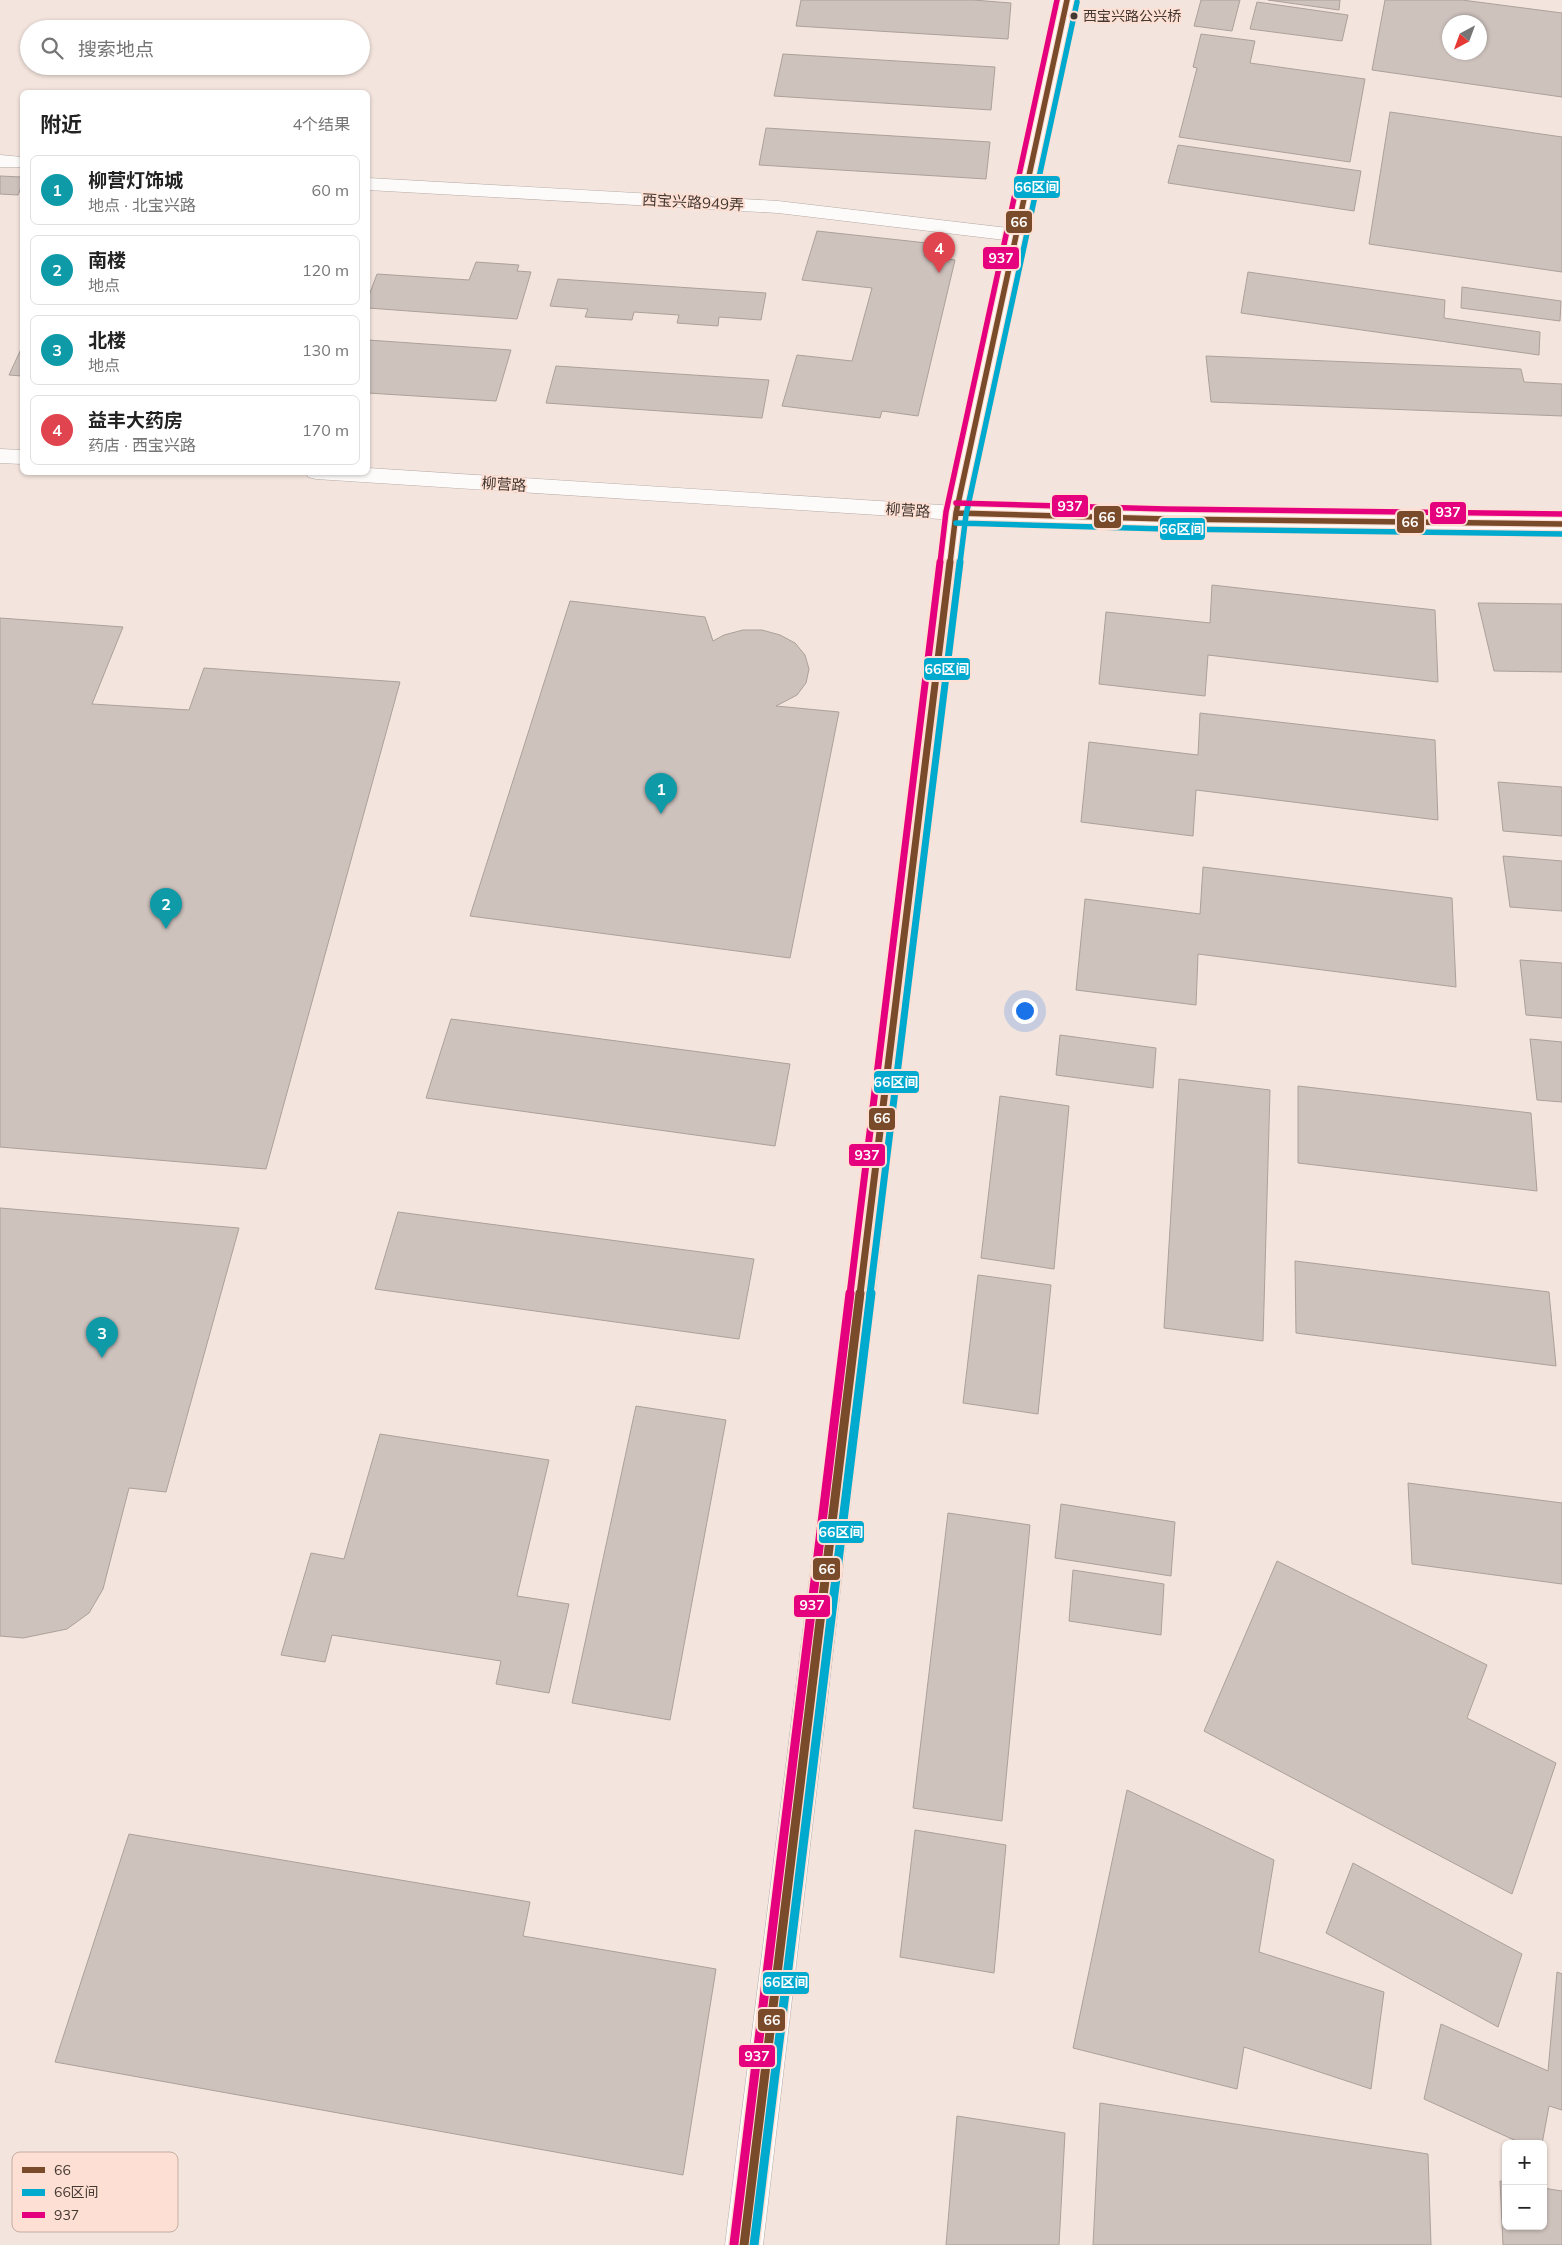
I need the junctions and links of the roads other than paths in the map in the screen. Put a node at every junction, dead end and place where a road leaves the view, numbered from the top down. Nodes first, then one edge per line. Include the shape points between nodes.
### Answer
1 (1067, 0) edge
2 (0, 161) edge
3 (20, 162) edge
4 (370, 184) edge
5 (1016, 235) junction
6 (0, 456) edge
7 (20, 457) edge
8 (363, 475) edge
9 (956, 513) junction
10 (1562, 524) edge
11 (744, 2245) edge

1 - 5 street
2 - 3 street
4 - 5 street, 西宝兴路949弄 via 778,207
5 - 9 street
6 - 7 street
8 - 9 street, 柳营路
9 - 10 street, 柳营路
9 - 11 street

